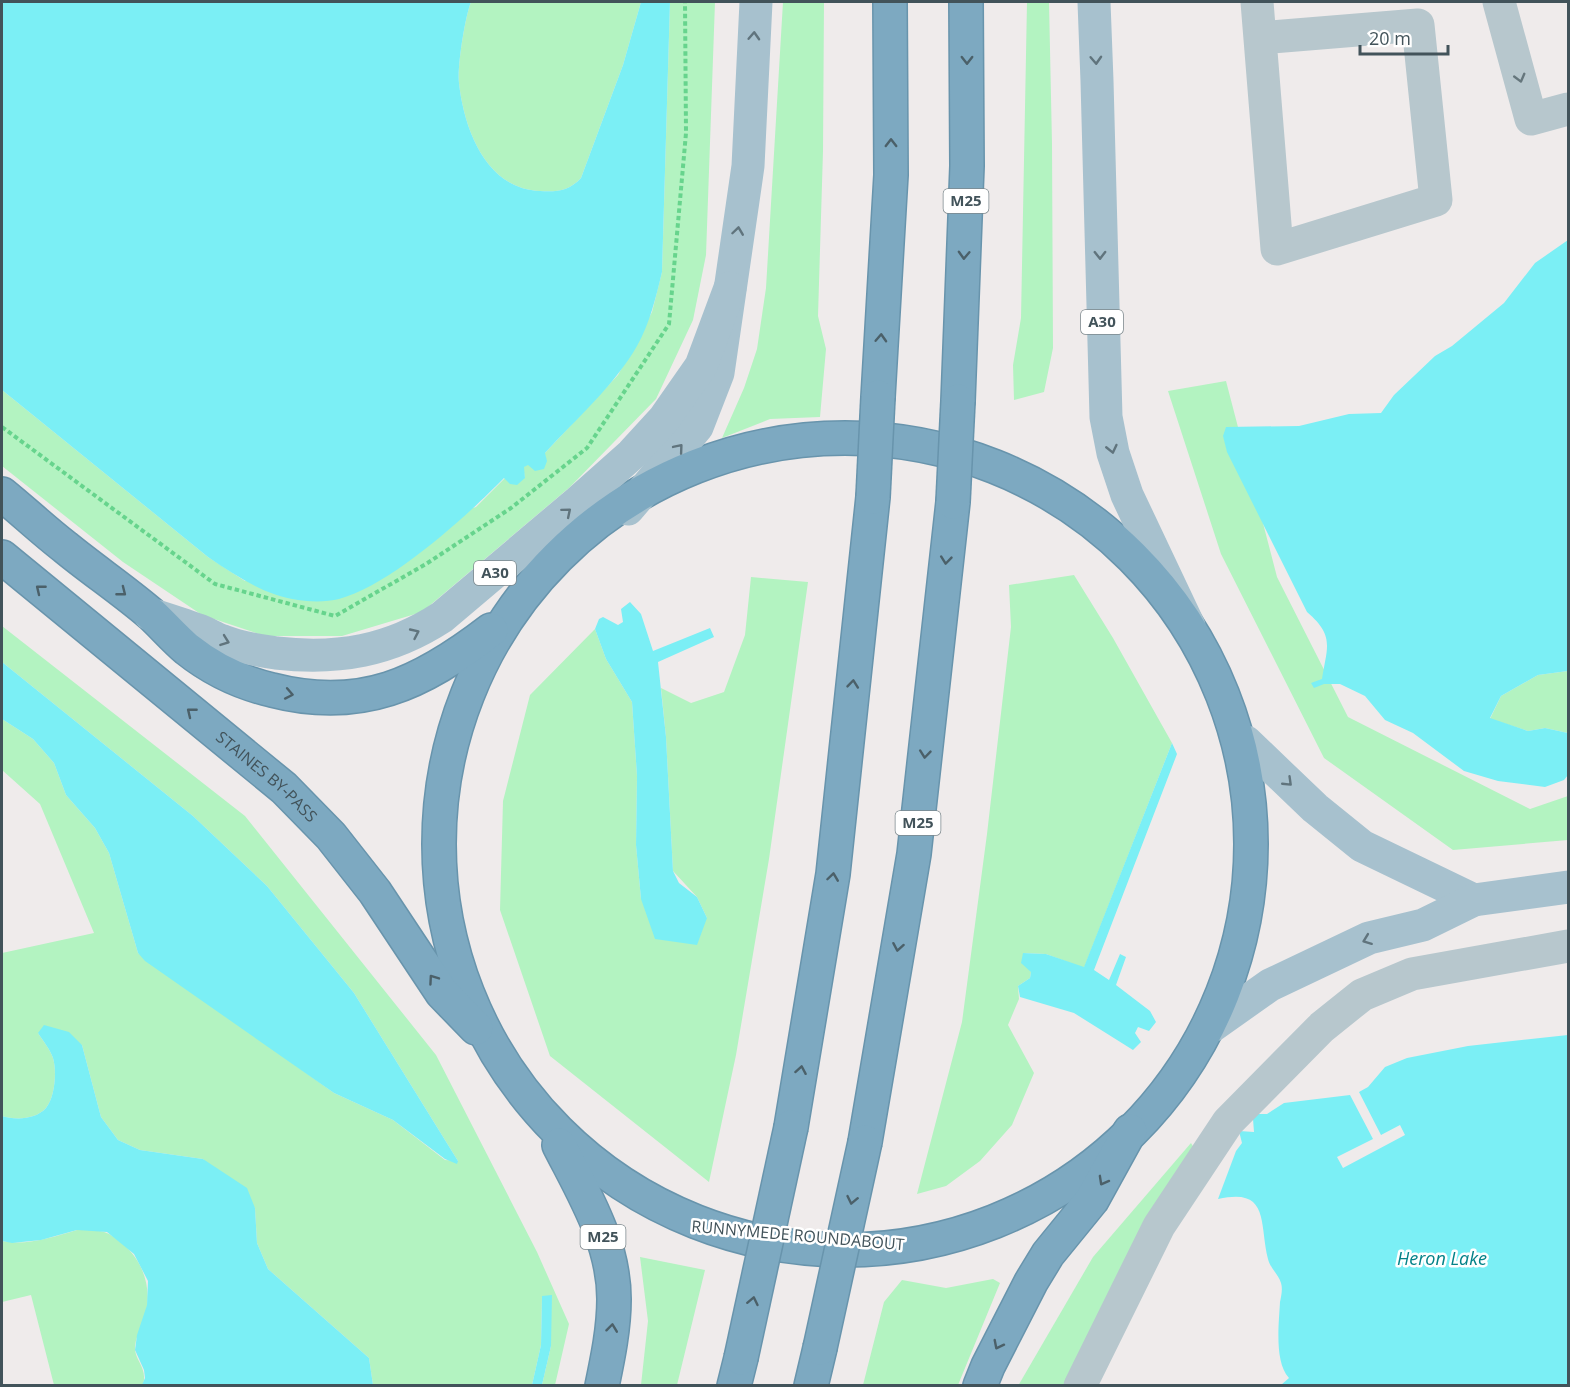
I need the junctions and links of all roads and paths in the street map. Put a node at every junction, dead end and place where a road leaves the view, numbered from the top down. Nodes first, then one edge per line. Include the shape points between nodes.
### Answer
1 (685, 2) edge
2 (756, 2) edge
3 (890, 2) edge
4 (966, 2) edge
5 (1094, 2) edge
6 (1257, 2) edge
7 (1499, 2) edge
8 (1260, 38) junction
9 (1569, 109) edge
10 (730, 288) junction
11 (2, 427) edge
12 (2, 494) edge
13 (628, 509) junction
14 (2, 557) edge
15 (514, 612) junction
16 (150, 614) junction
17 (1189, 626) junction
18 (1246, 742) junction
19 (1569, 887) edge
20 (1474, 900) junction
21 (1569, 946) edge
22 (1212, 1026) junction
23 (486, 1038) junction
24 (537, 1101) junction
25 (1141, 1111) junction
26 (737, 1372) edge
27 (602, 1386) edge
28 (811, 1386) edge
29 (980, 1386) edge
30 (1080, 1386) edge

1 - 11 path via 686,133 669,324 587,448 511,508 426,564 335,616 215,584
10 -> 2 main road, A30 via 748,166
26 -> 3 highway, bridge via 791,1127 834,874 873,497 891,175
4 -> 28 highway, M25, bridge via 967,166 953,502 914,854 865,1142
5 -> 17 main road, A30 via 1106,417 1127,495
6 - 8 lane
7 -> 9 lane via 1531,119
8 - 8 lane via 1277,249 1436,200 1418,25
13 -> 10 main road, A30 via 697,427 718,373
16 -> 10 main road, A30 via 254,650 294,655 370,650 418,633 451,610 578,502 664,419 700,366
12 -> 16 highway, A30
13 - 15 highway, RUNNYMEDE ROUNDABOUT
13 - 17 highway, RUNNYMEDE ROUNDABOUT via 692,474 757,448 822,436 917,444 956,453 1004,473 1066,507 1123,556
23 -> 14 highway, STAINES BY-PASS via 442,993 375,892 331,836 284,788
16 -> 15 highway, A30 via 188,650 231,677 290,695 325,699 351,698 407,682 468,648
15 - 23 highway, RUNNYMEDE ROUNDABOUT via 477,665 458,703 439,752 429,800 430,866 436,899
17 - 18 highway, RUNNYMEDE ROUNDABOUT
18 -> 20 main road via 1315,808 1362,846
18 - 22 highway, RUNNYMEDE ROUNDABOUT via 1266,825 1263,895 1240,974
19 - 20 main road
20 -> 22 main road via 1423,925 1369,938 1270,985
21 - 30 lane via 1412,974 1362,995 1322,1027 1228,1122 1159,1226
22 - 25 highway, RUNNYMEDE ROUNDABOUT
23 - 24 highway, RUNNYMEDE ROUNDABOUT
24 - 25 highway, RUNNYMEDE ROUNDABOUT via 585,1159 624,1194 656,1215 689,1226 901,1247 970,1230 1043,1193
27 -> 24 highway, M25 via 613,1324 612,1269 593,1212
25 -> 29 highway via 1092,1200 1048,1254 1031,1282

